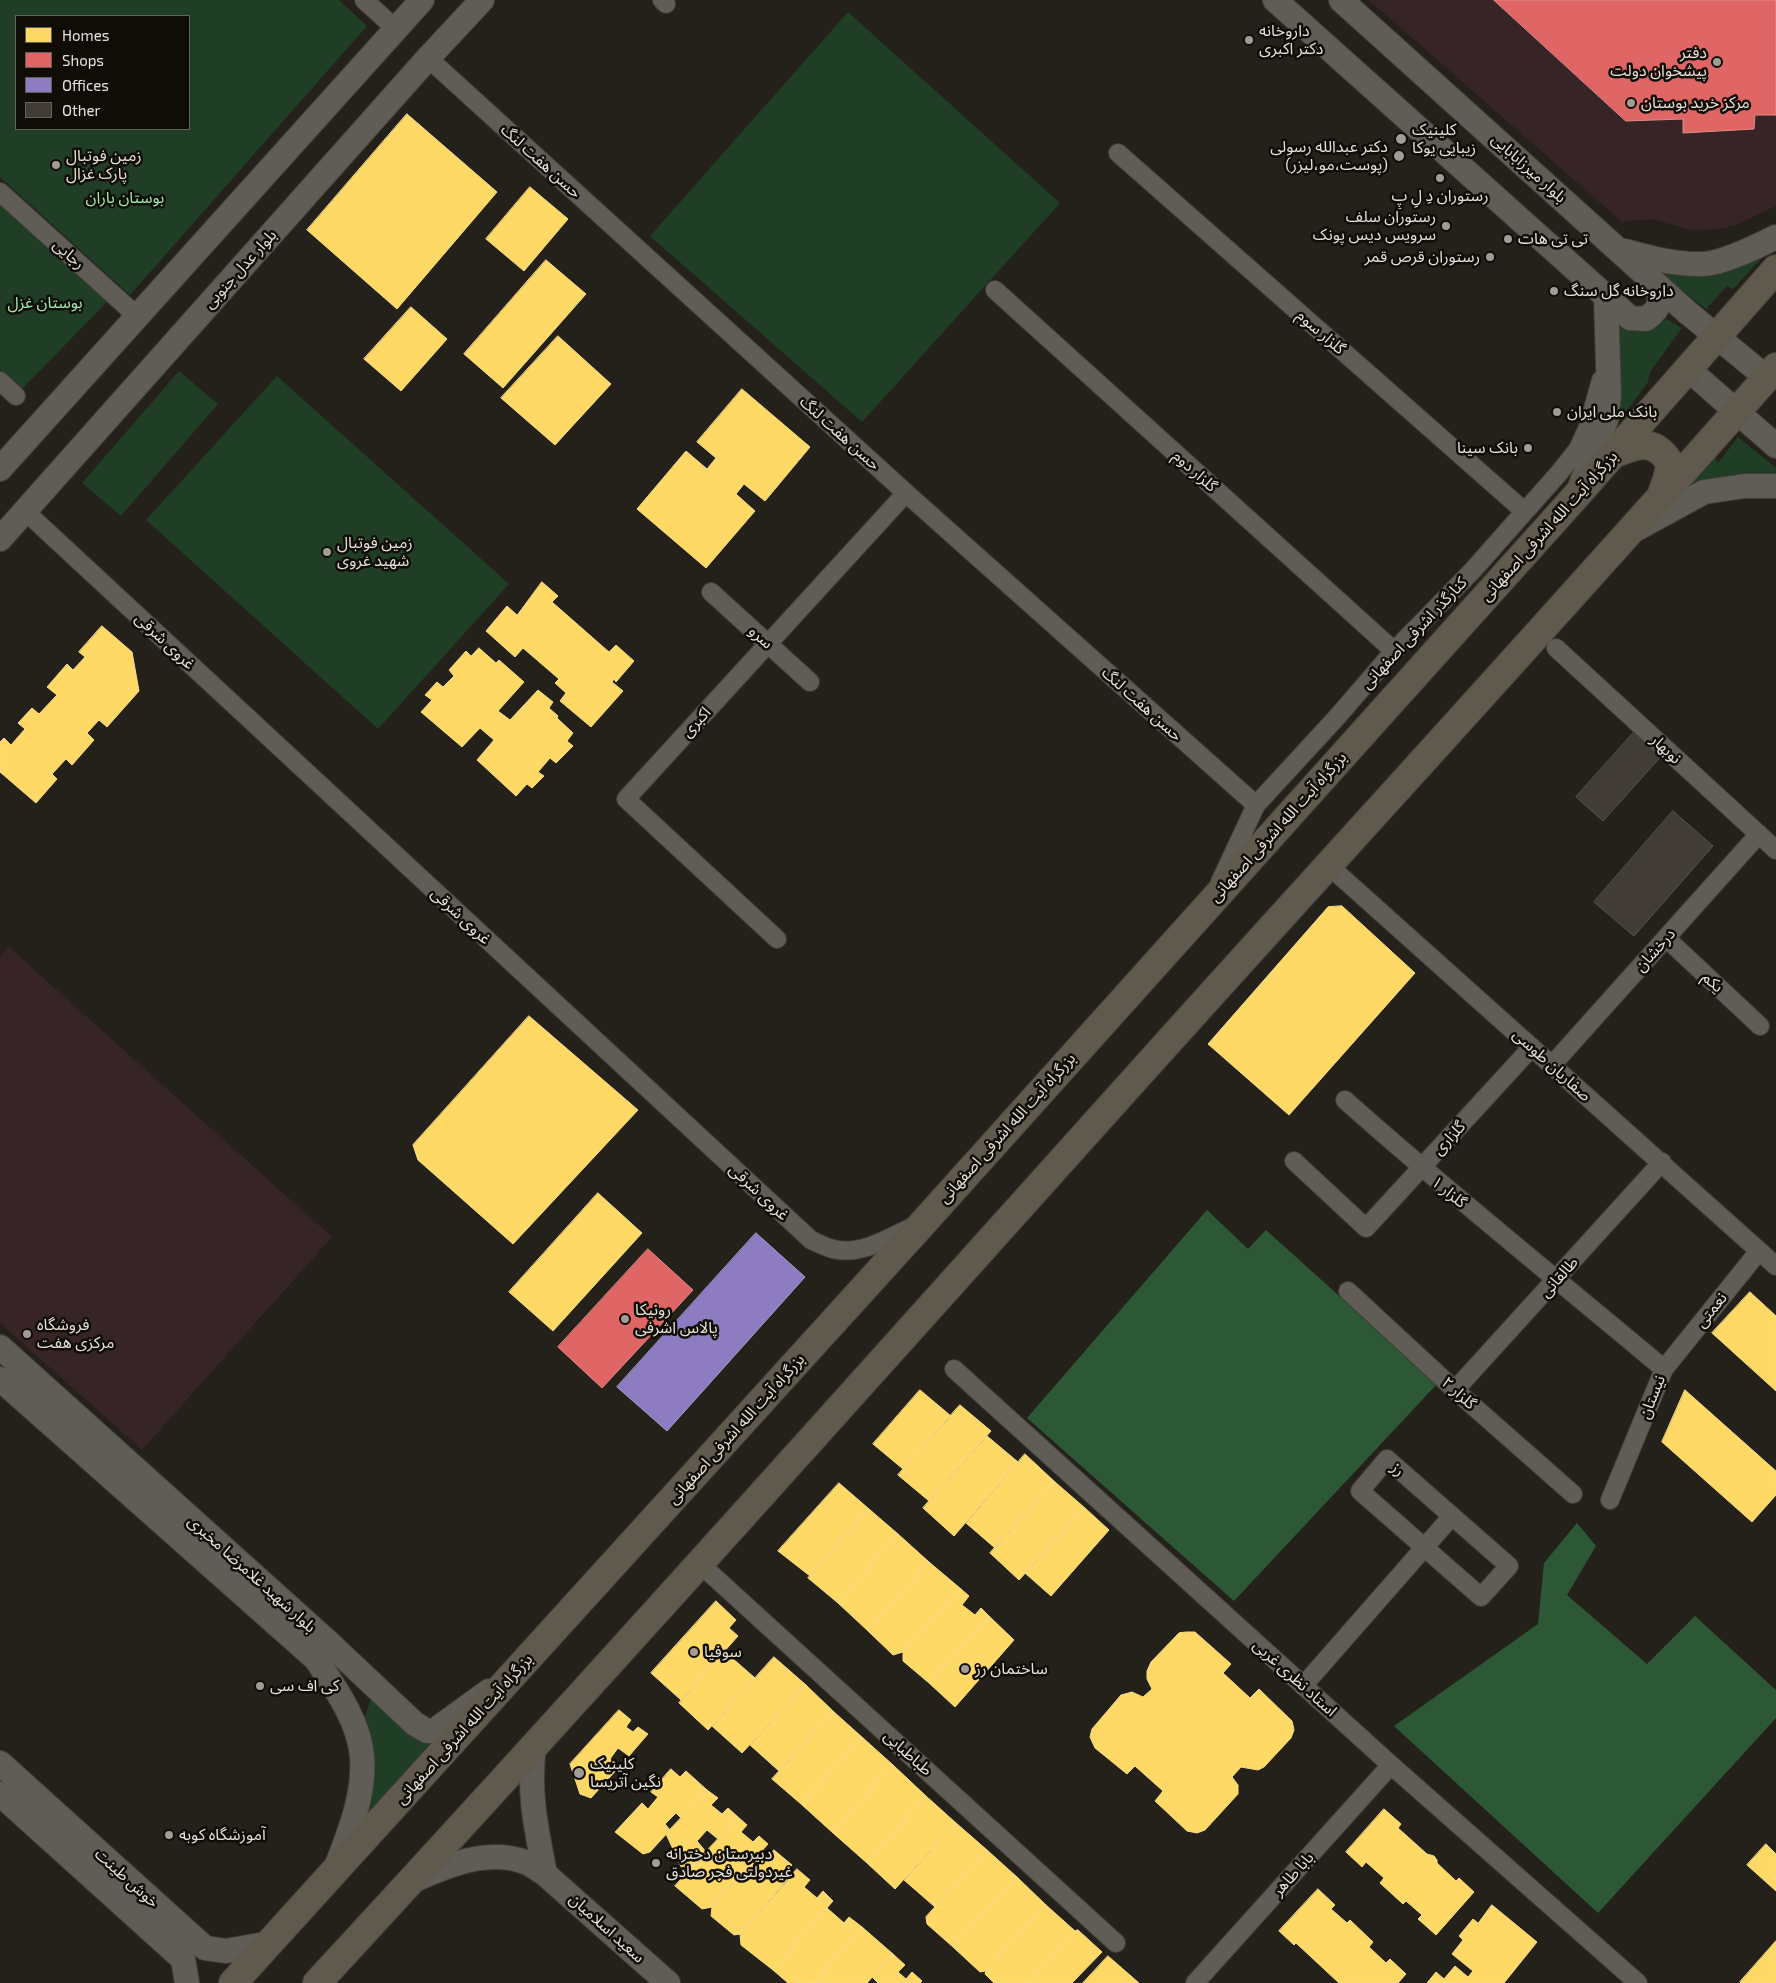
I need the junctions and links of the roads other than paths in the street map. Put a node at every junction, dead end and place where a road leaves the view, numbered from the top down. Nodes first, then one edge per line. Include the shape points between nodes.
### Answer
1 (364, 0) edge
2 (422, 0) edge
3 (482, 0) edge
4 (1275, 0) edge
5 (1342, 0) edge
6 (396, 29) junction
7 (428, 58) junction
8 (1118, 153) dead end
9 (0, 192) edge
10 (1776, 237) edge
11 (1622, 250) junction
12 (1776, 269) edge
13 (1654, 282) junction
14 (995, 290) dead end
15 (1606, 297) junction
16 (137, 316) junction
17 (1716, 336) junction
18 (1609, 364) junction
19 (1688, 369) junction
20 (1771, 373) edge
21 (0, 381) edge
22 (16, 396) dead end
23 (1737, 411) junction
24 (1776, 446) edge
25 (1613, 454) junction
26 (0, 469) edge
27 (1776, 486) edge
28 (906, 493) junction
29 (1577, 494) junction
30 (1660, 497) junction
31 (25, 511) junction
32 (1524, 511) junction
33 (1628, 534) junction
34 (0, 539) edge
35 (712, 592) dead end
36 (768, 644) junction
37 (1556, 648) dead end
38 (1394, 651) junction
39 (810, 682) dead end
40 (1256, 805) junction
41 (1759, 834) junction
42 (1776, 850) edge
43 (1328, 865) junction
44 (1212, 900) junction
45 (1666, 938) junction
46 (777, 939) dead end
47 (1760, 1026) dead end
48 (1532, 1047) junction
49 (1552, 1065) junction
50 (1345, 1100) dead end
51 (1294, 1161) dead end
52 (1662, 1162) junction
53 (1421, 1168) junction
54 (923, 1222) junction
55 (1759, 1251) junction
56 (1776, 1266) edge
57 (1557, 1279) junction
58 (1348, 1291) dead end
59 (0, 1347) edge
60 (954, 1369) dead end
61 (1664, 1369) junction
62 (32, 1376) junction
63 (8, 1387) edge
64 (1455, 1390) junction
65 (1573, 1494) dead end
66 (1610, 1500) dead end
67 (1452, 1516) junction
68 (1425, 1548) junction
69 (699, 1563) junction
70 (286, 1619) junction
71 (513, 1675) junction
72 (1304, 1686) junction
73 (534, 1745) junction
74 (0, 1763) edge
75 (1391, 1765) junction
76 (0, 1794) edge
77 (335, 1872) junction
78 (546, 1874) junction
79 (410, 1882) junction
80 (1116, 1943) dead end
81 (271, 1944) junction
82 (192, 1951) junction
83 (187, 1983) edge
84 (233, 1983) edge
85 (317, 1983) edge
86 (668, 1983) edge
87 (1195, 1983) edge
88 (1638, 1983) edge

1 - 6 street
2 - 6 main road
3 - 7 main road, بلوار عدل جنوبی
4 - 15 main road
5 - 11 main road, بلوار میرزابابایی
6 - 16 main road
7 - 28 street, حسن هفت لنگ
7 - 31 main road, بلوار عدل جنوبی
8 - 32 street, گلزار سوم
9 - 16 street, رجایی
10 - 11 main road via 1706,264 1660,261
11 - 13 main road, بلوار میرزابابایی
12 - 17 highway, بزرگراه آیت الله اشرفی اصفهانی
13 - 15 main road via 1660,298 1657,310 1646,319 1630,318
13 - 17 main road, بلوار میرزابابایی
14 - 38 street, گلزار دوم
15 - 18 main road
16 - 26 main road
17 - 19 highway, بزرگراه آیت الله اشرفی اصفهانی
17 - 20 main road, بلوار میرزابابایی
18 - 29 main road via 1606,420
18 - 32 street, کنارگذر اشرفی اصفهانی via 1578,449
19 - 23 main road
19 - 25 highway, بزرگراه آیت الله اشرفی اصفهانی
20 - 23 highway
21 - 22 street
23 - 24 main road
23 - 30 highway
25 - 29 highway, بزرگراه آیت الله اشرفی اصفهانی
25 - 30 highway via 1647,445 1666,456 1668,476
27 - 33 main road via 1745,486 1704,492
28 - 36 street, اکبری
28 - 40 street, حسن هفت لنگ
29 - 44 highway, بزرگراه آیت الله اشرفی اصفهانی
30 - 33 highway
31 - 34 main road, بلوار عدل جنوبی
31 - 54 street, غروی شرقی via 811,1240 835,1250 854,1250
32 - 38 street, کنارگذر اشرفی اصفهانی via 1473,570
33 - 43 highway
35 - 36 street, سرو
36 - 39 street, سرو
36 - 46 street, اکبری via 626,799
37 - 41 street, نوبهار
38 - 40 street, کنارگذر اشرفی اصفهانی
40 - 44 street, کنارگذر اشرفی اصفهانی
41 - 42 street, نوبهار
41 - 45 street, درخشان
43 - 48 street, صفاریان طوسی
43 - 69 highway
44 - 54 highway, بزرگراه آیت الله اشرفی اصفهانی
45 - 47 street, یکم
45 - 49 street, درخشان
48 - 49 street, صفاریان طوسی
48 - 53 street, گلزاری
49 - 52 street, صفاریان طوسی
50 - 53 street, گلزار ۱
51 - 53 street, گلزاری via 1366,1228
52 - 55 street, صفاریان طوسی
52 - 57 street, طالقانی
53 - 57 street, گلزار ۱
54 - 71 highway, بزرگراه آیت الله اشرفی اصفهانی
55 - 56 street, صفاریان طوسی
55 - 61 street, نعمتی
57 - 61 street, نیستان
57 - 64 street, طالقانی
58 - 64 street, گلزار ۲
59 - 62 main road, بلوار شهید غلامرضا مخبری
60 - 72 street, استاد نظری غربی
61 - 66 street, نیستان
62 - 63 main road
62 - 70 main road, بلوار شهید غلامرضا مخبری
63 - 70 main road, بلوار شهید غلامرضا مخبری
64 - 65 street, گلزار ۲
67 - 68 street
67 - 68 street, رز via 1508,1566 1503,1572 1481,1597
67 - 68 street, رز via 1387,1459 1360,1491
68 - 72 street
69 - 73 highway
69 - 80 street, طباطبایی
70 - 71 main road, بلوار شهید غلامرضا مخبری via 427,1731 439,1728
70 - 77 main road, بلوار شهید غلامرضا مخبری via 336,1689 356,1728 362,1755 356,1811
71 - 77 highway, بزرگراه آیت الله اشرفی اصفهانی
72 - 75 street, استاد نظری غربی
73 - 78 main road via 532,1810
73 - 79 highway
74 - 82 main road, خوش طینت
75 - 87 street, بابا طاهر
75 - 88 street, استاد نظری غربی
76 - 82 main road, خوش طینت
77 - 81 highway, بزرگراه آیت الله اشرفی اصفهانی
78 - 79 main road, سعید اسلامیان via 525,1862 480,1858 451,1865
78 - 86 main road, سعید اسلامیان
79 - 85 highway
81 - 82 main road, خوش طینت via 226,1951
81 - 84 highway, بزرگراه آیت الله اشرفی اصفهانی
82 - 83 main road

